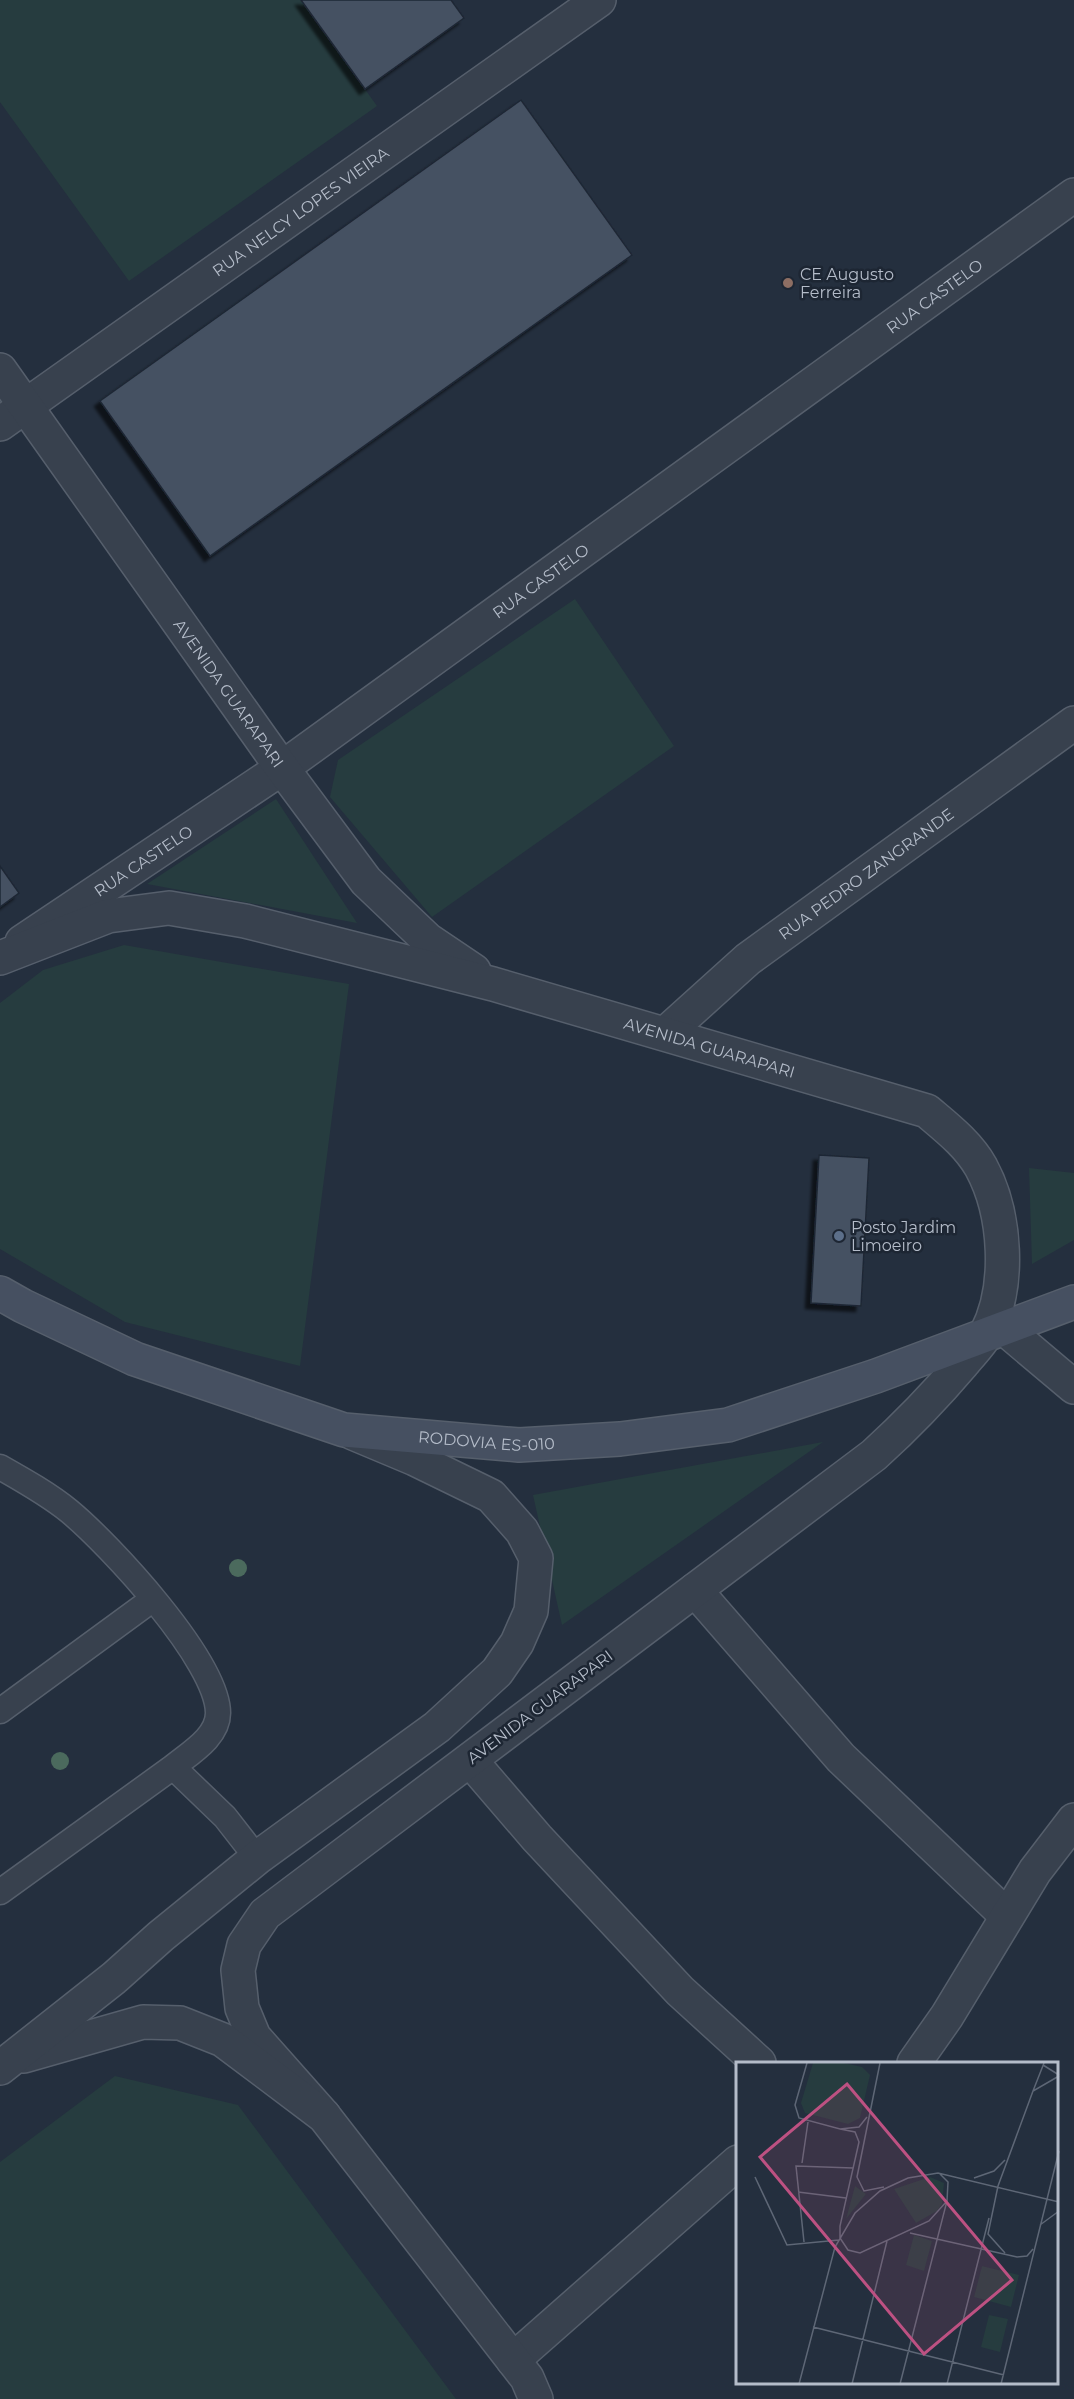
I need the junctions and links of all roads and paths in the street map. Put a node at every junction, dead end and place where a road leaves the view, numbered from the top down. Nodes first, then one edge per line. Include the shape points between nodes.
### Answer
1 (599, 0) edge
2 (1074, 195) edge
3 (0, 370) edge
4 (13, 414) edge
5 (1074, 723) edge
6 (282, 768) junction
7 (0, 958) edge
8 (493, 984) junction
9 (666, 1033) junction
10 (0, 1293) edge
11 (1074, 1302) edge
12 (995, 1331) junction
13 (1074, 1387) edge
14 (344, 1430) junction
15 (0, 1467) edge
16 (695, 1590) junction
17 (153, 1599) junction
18 (0, 1711) edge
19 (470, 1760) junction
20 (173, 1767) junction
21 (1074, 1820) edge
22 (257, 1858) junction
23 (0, 1892) edge
24 (1008, 1916) junction
25 (758, 2062) edge
26 (915, 2062) edge
27 (5, 2064) edge
28 (324, 2116) junction
29 (736, 2164) edge
30 (513, 2360) junction
31 (536, 2399) edge

1 - 4 street, RUA NELCY LOPES VIEIRA
2 - 6 street, RUA CASTELO
3 - 4 street, AVENIDA GUARAPARI
4 - 6 street, AVENIDA GUARAPARI
5 - 9 street, RUA PEDRO ZANGRANDE via 748,959
6 - 7 street, RUA CASTELO
6 - 8 street, AVENIDA GUARAPARI via 366,881 428,940
7 - 8 street, AVENIDA GUARAPARI via 108,916 169,908 245,921
8 - 9 street, AVENIDA GUARAPARI
9 - 12 street, AVENIDA GUARAPARI via 927,1111 963,1141 996,1201 1002,1235
10 - 14 main road, RODOVIA ES-010 via 135,1359
11 - 12 main road, RODOVIA ES-010
12 - 13 street
12 - 14 main road, RODOVIA ES-010 via 728,1425 620,1439 519,1445
12 - 16 street, AVENIDA GUARAPARI via 910,1423 874,1455
14 - 22 street via 491,1496 522,1531 536,1558 531,1611 517,1643 478,1691 386,1766
15 - 17 lane via 82,1522
16 - 19 street, AVENIDA GUARAPARI
16 - 24 street via 841,1758
17 - 18 lane
17 - 20 lane via 200,1663 214,1692 218,1713 215,1728 203,1743
19 - 25 street via 680,1991
19 - 28 street, AVENIDA GUARAPARI via 265,1914 244,1945 238,1970 242,2008 254,2037
20 - 22 lane via 225,1817
20 - 23 lane
21 - 24 street via 1035,1871
22 - 27 street
24 - 26 street
27 - 28 street via 143,2022 180,2023 223,2040
28 - 30 street
29 - 30 street
30 - 31 street via 528,2378

